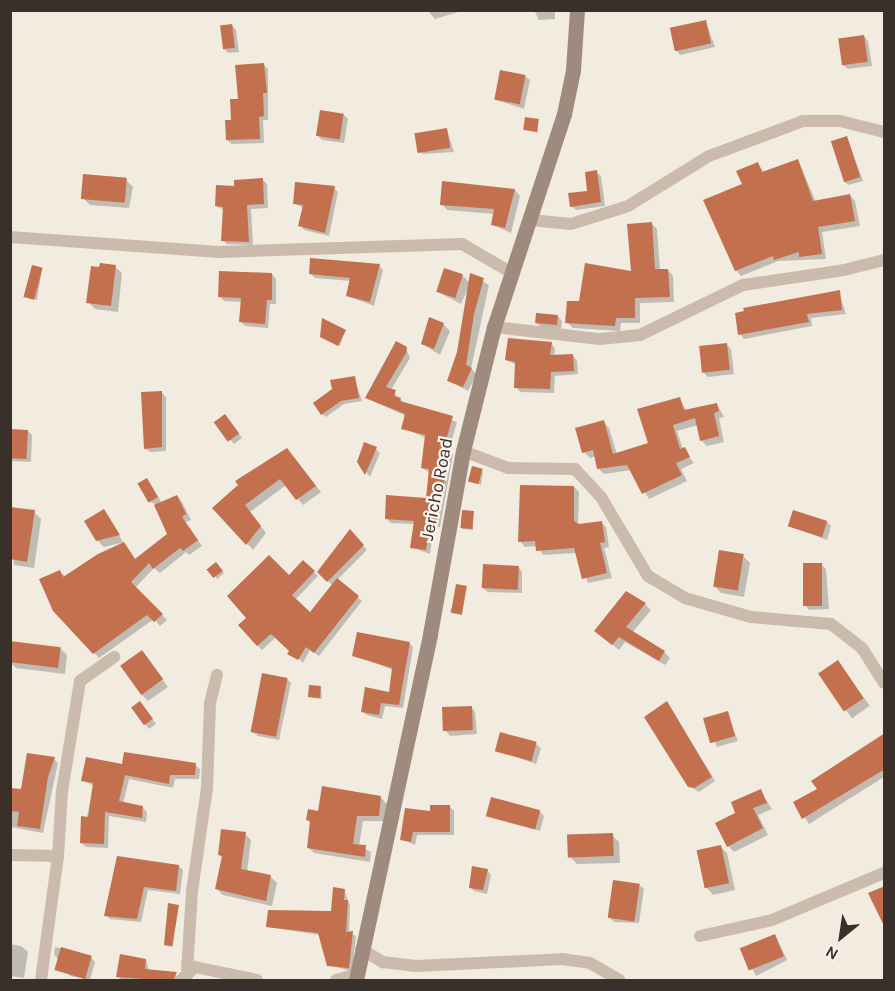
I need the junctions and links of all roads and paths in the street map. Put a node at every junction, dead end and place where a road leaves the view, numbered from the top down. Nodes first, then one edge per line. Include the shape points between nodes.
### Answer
1 (577, 10) edge
2 (885, 132) edge
3 (531, 220) junction
4 (10, 237) edge
5 (885, 260) edge
6 (512, 273) junction
7 (494, 327) junction
8 (463, 451) junction
9 (114, 657) dead end
10 (217, 675) dead end
11 (885, 683) edge
12 (10, 855) edge
13 (58, 856) junction
14 (885, 873) edge
15 (700, 936) dead end
16 (361, 949) junction
17 (184, 976) edge
18 (357, 977) edge
19 (41, 981) edge
20 (257, 981) edge
21 (336, 981) edge
22 (620, 981) edge

1 - 3 street, Jericho Road via 573,70 564,114
2 - 3 street via 840,121 803,121 709,156 628,206 571,224
3 - 6 street, Jericho Road
4 - 6 street via 218,252 462,244
5 - 7 street via 743,285 640,334 600,339
6 - 7 street, Jericho Road
7 - 8 street, Jericho Road
8 - 11 street via 508,468 575,469 601,497 629,550 648,576 685,598 752,617 831,624 862,648
8 - 16 street, Jericho Road via 430,634
9 - 13 street via 80,681 62,791
10 - 17 street via 210,703 207,788
12 - 13 street
13 - 19 street
14 - 15 street via 772,920
16 - 18 street, Jericho Road
16 - 22 street via 382,962 416,966 562,959 590,963
17 - 20 street via 195,967
18 - 21 street

